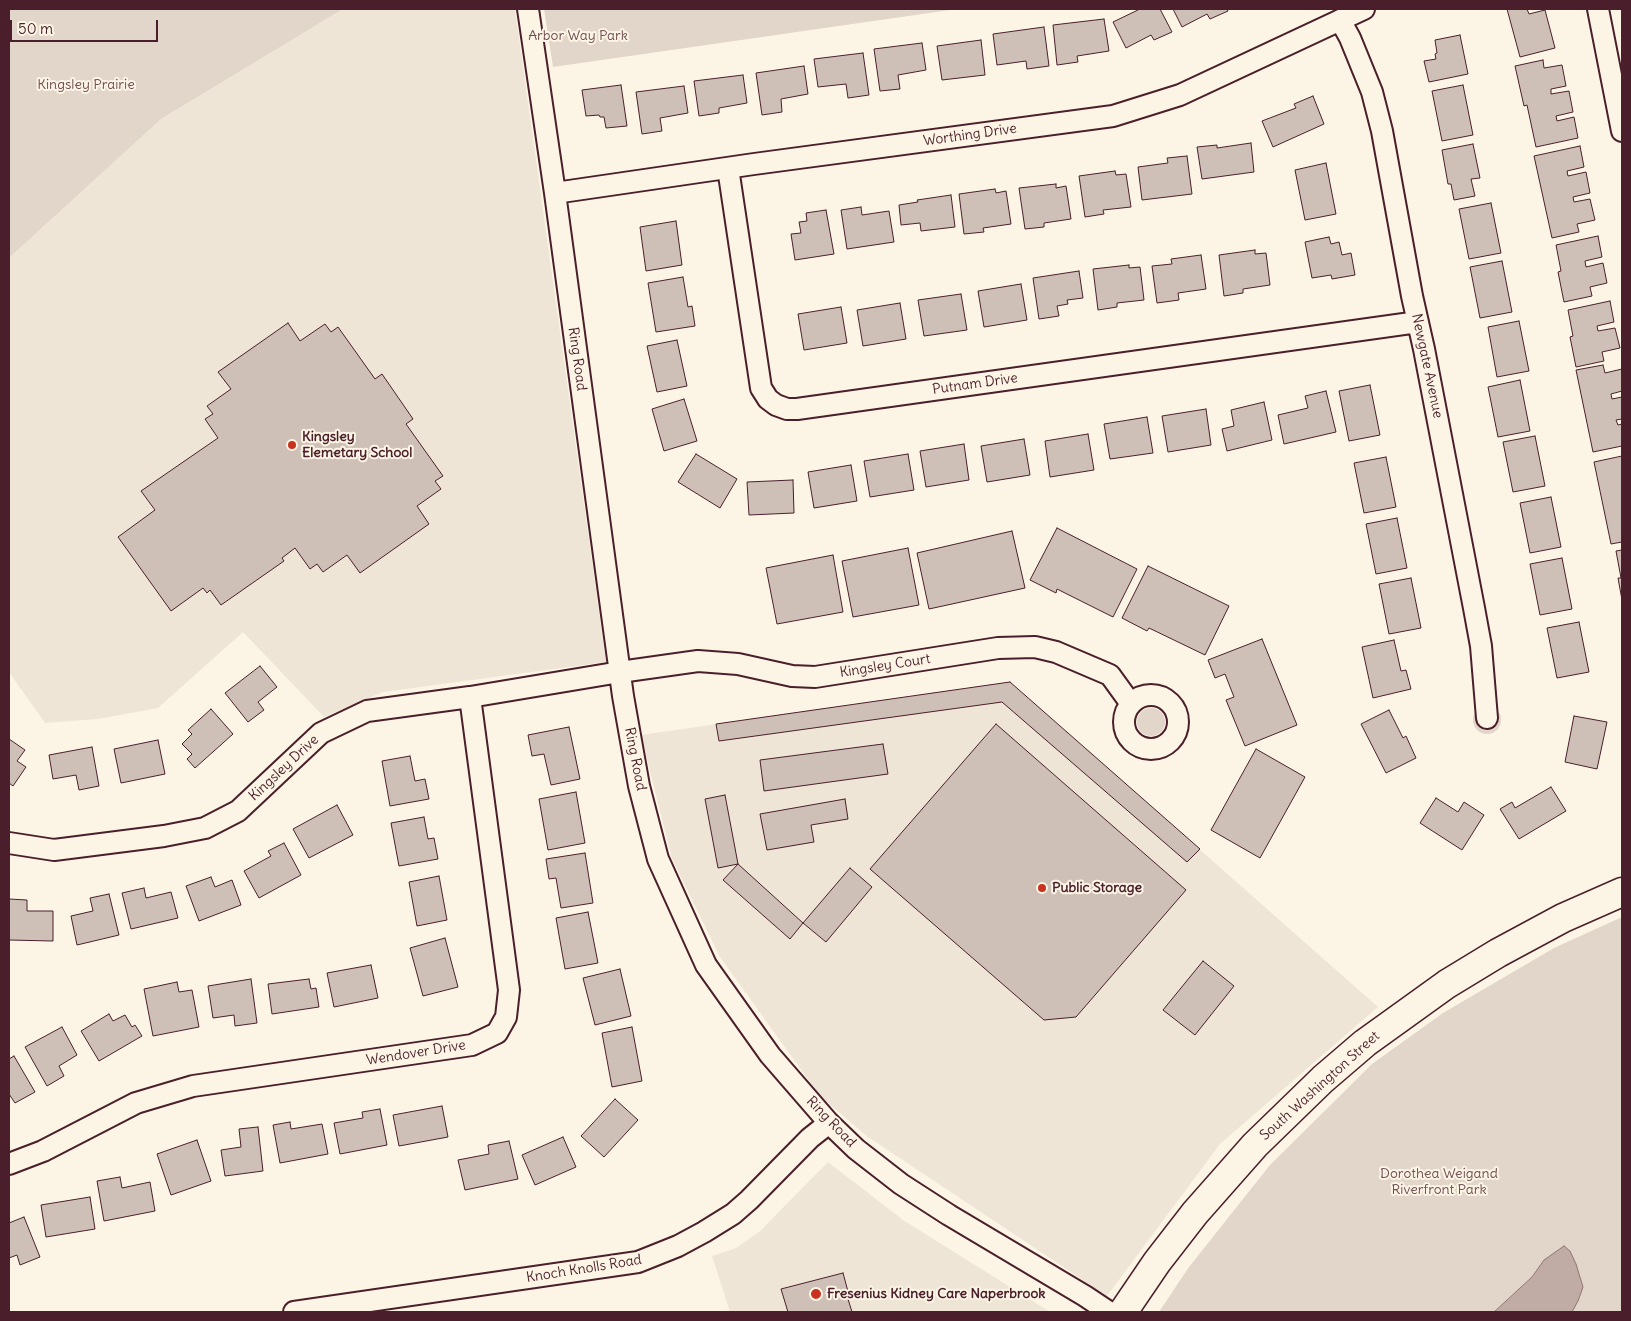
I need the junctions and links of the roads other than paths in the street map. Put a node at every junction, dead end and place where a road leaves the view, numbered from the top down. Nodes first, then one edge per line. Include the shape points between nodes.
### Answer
1 (528, 9) edge
2 (1364, 9) edge
3 (1598, 9) edge
4 (1340, 20) junction
5 (1622, 131) edge
6 (728, 168) junction
7 (556, 193) junction
8 (1418, 322) junction
9 (620, 672) junction
10 (470, 697) junction
11 (1131, 704) dead end
12 (1488, 718) dead end
13 (9, 843) edge
14 (1622, 892) edge
15 (829, 1123) junction
16 (9, 1164) edge
17 (294, 1312) edge
18 (1109, 1312) edge
19 (1123, 1312) edge

1 - 7 street, Ring Road
2 - 4 street, Worthing Drive
3 - 5 street
4 - 6 street, Worthing Drive via 1180,95 1113,116
4 - 8 street, Newgate Avenue via 1372,92
6 - 7 street, Worthing Drive
6 - 8 street, Putnam Drive via 761,388 768,399 787,409
7 - 9 street, Ring Road
8 - 12 street, Newgate Avenue via 1478,627
9 - 10 street, Kingsley Drive
9 - 11 street, Kingsley Court via 713,661 792,676 815,677 998,648 1035,647 1056,652 1110,675
9 - 15 street, Ring Road via 639,786 658,859 706,965 770,1055
10 - 13 street, Kingsley Drive via 367,711 321,733 238,811 205,828 54,850
10 - 16 street, Wendover Drive via 509,990 506,1017 497,1033 472,1045 193,1086 136,1103 43,1152
14 - 19 main road, South Washington Street via 1498,952 1365,1043 1255,1145 1195,1213
15 - 17 street, Knoch Knolls Road via 733,1214 678,1246 638,1262
15 - 18 street, Ring Road via 901,1184

